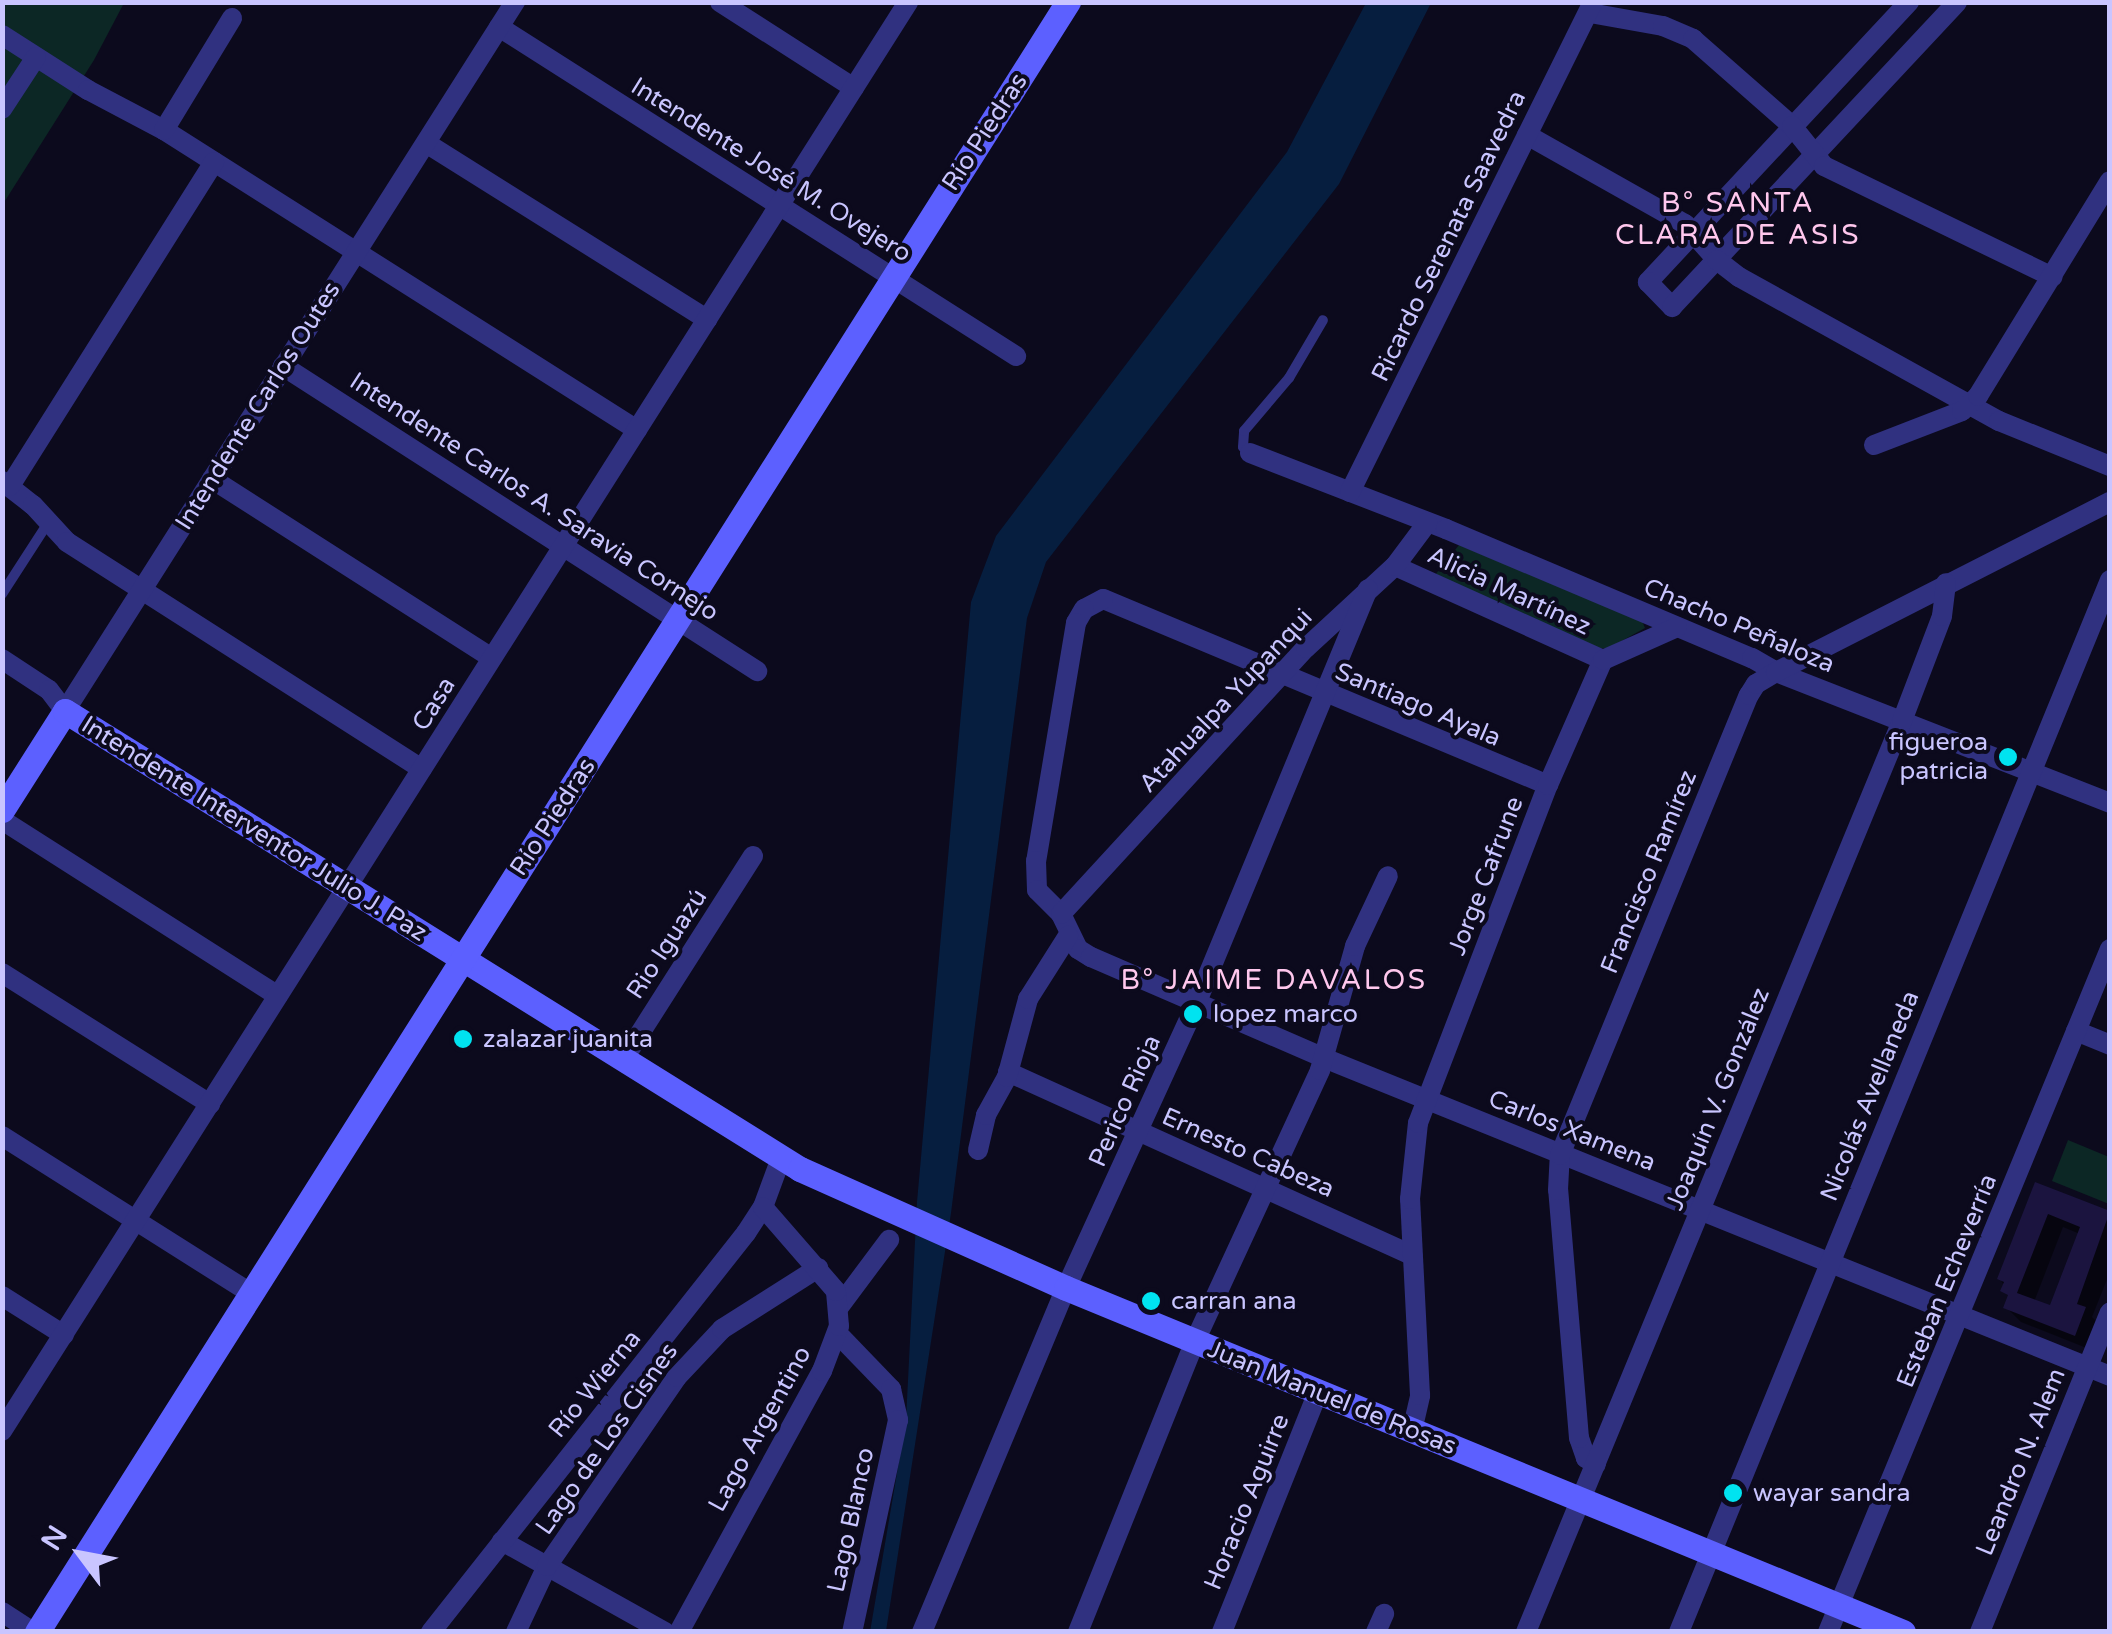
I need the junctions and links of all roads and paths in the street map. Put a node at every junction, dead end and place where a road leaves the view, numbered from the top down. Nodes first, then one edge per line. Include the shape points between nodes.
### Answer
1 (515, 2) edge
2 (720, 2) edge
3 (908, 2) edge
4 (1068, 2) edge
5 (1908, 2) edge
6 (1957, 2) edge
7 (1591, 8) edge
8 (232, 18) dead end
9 (499, 27) junction
10 (2, 36) edge
11 (36, 57) junction
12 (854, 88) junction
13 (2, 109) edge
14 (1792, 126) junction
15 (164, 130) junction
16 (1527, 135) junction
17 (426, 143) junction
18 (1815, 156) junction
19 (214, 162) junction
20 (2110, 182) edge
21 (781, 205) junction
22 (1694, 233) junction
23 (355, 252) junction
24 (1717, 260) junction
25 (893, 277) junction
26 (2052, 277) junction
27 (708, 319) junction
28 (1322, 320) dead end
29 (1016, 356) dead end
30 (284, 366) junction
31 (1968, 405) junction
32 (637, 430) junction
33 (1874, 445) dead end
34 (1250, 453) joint
35 (2110, 466) edge
36 (212, 479) junction
37 (6, 484) edge
38 (1350, 492) junction
39 (2110, 502) edge
40 (48, 523) junction
41 (1427, 523) junction
42 (564, 546) junction
43 (1394, 566) junction
44 (2110, 580) edge
45 (1946, 583) junction
46 (1368, 589) junction
47 (142, 590) junction
48 (2, 594) edge
49 (679, 619) junction
50 (1677, 627) junction
51 (492, 658) junction
52 (2, 659) edge
53 (1603, 660) junction
54 (757, 671) dead end
55 (1776, 672) junction
56 (1284, 676) junction
57 (1324, 694) junction
58 (64, 711) junction
59 (1902, 721) junction
60 (422, 769) junction
61 (2031, 771) junction
62 (1548, 786) junction
63 (2110, 803) edge
64 (2, 810) edge
65 (2, 820) edge
66 (753, 856) dead end
67 (1388, 876) dead end
68 (346, 888) junction
69 (1061, 914) junction
70 (1068, 936) junction
71 (2110, 949) edge
72 (463, 957) junction
73 (2, 973) edge
74 (278, 996) junction
75 (1196, 1004) junction
76 (2076, 1031) junction
77 (2110, 1044) edge
78 (1324, 1058) junction
79 (622, 1060) junction
80 (1008, 1072) junction
81 (1426, 1098) junction
82 (210, 1104) junction
83 (1141, 1132) junction
84 (2, 1136) edge
85 (978, 1150) dead end
86 (1560, 1155) junction
87 (780, 1158) junction
88 (1268, 1188) junction
89 (763, 1207) junction
90 (1700, 1208) junction
91 (136, 1221) junction
92 (889, 1240) dead end
93 (1412, 1255) junction
94 (1829, 1261) junction
95 (818, 1268) junction
96 (1066, 1288) junction
97 (252, 1294) junction
98 (2, 1296) edge
99 (839, 1307) junction
100 (2110, 1312) edge
101 (1961, 1315) junction
102 (837, 1333) junction
103 (64, 1335) junction
104 (1196, 1341) junction
105 (2087, 1367) junction
106 (2110, 1376) edge
107 (1318, 1392) junction
108 (1412, 1431) junction
109 (2, 1432) edge
110 (1596, 1464) junction
111 (1582, 1500) junction
112 (502, 1541) junction
113 (1711, 1554) junction
114 (547, 1566) junction
115 (1839, 1605) junction
116 (2, 1612) edge
117 (35, 1632) edge
118 (431, 1632) edge
119 (516, 1632) edge
120 (664, 1632) edge
121 (679, 1632) edge
122 (852, 1632) edge
123 (922, 1632) edge
124 (1078, 1632) edge
125 (1222, 1632) edge
126 (1526, 1632) edge
127 (1679, 1632) edge
128 (1828, 1632) edge
129 (1904, 1632) edge
130 (1980, 1632) edge

1 - 9 street, Intendente Carlos Outes
2 - 12 street
3 - 12 street, Casa
4 - 25 street, Río Piedras
5 - 14 street
6 - 18 street
7 - 14 street via 1693,39
7 - 16 street, Ricardo Serenata Saavedra
8 - 15 street
9 - 17 street, Intendente Carlos Outes
9 - 21 street, Intendente José M. Ovejero
10 - 11 street
11 - 13 street
11 - 15 street
12 - 21 street, Casa
14 - 18 street
14 - 22 street
15 - 19 street
16 - 22 street
16 - 38 street, Ricardo Serenata Saavedra
17 - 23 street, Intendente Carlos Outes
17 - 27 street
18 - 24 street
18 - 26 street
19 - 23 street
19 - 37 street
20 - 26 street
21 - 25 street, Intendente José M. Ovejero
21 - 27 street, Casa
22 - 24 street
22 - 24 street via 1648,282 1672,307
23 - 30 street, Intendente Carlos Outes
23 - 32 street
24 - 31 street
25 - 29 street, Intendente José M. Ovejero
25 - 49 street, Río Piedras
26 - 31 street
27 - 32 street, Casa
28 - 34 lane via 1289,378 1244,431 1243,447
30 - 36 street, Intendente Carlos Outes
30 - 42 street, Intendente Carlos A. Saravia Cornejo
31 - 33 street
31 - 35 street
32 - 42 street, Casa
34 - 38 street, Chacho Peñaloza
36 - 47 street, Intendente Carlos Outes
36 - 51 street
37 - 40 street
38 - 41 street, Chacho Peñaloza
39 - 45 street, Francisco Ramírez
40 - 47 street
40 - 48 lane
41 - 43 street, Atahualpa Yupanqui
41 - 50 street, Chacho Peñaloza
42 - 49 street, Intendente Carlos A. Saravia Cornejo
42 - 51 street, Casa
43 - 46 street, Atahualpa Yupanqui
43 - 53 street, Alicia Martínez
44 - 61 street, Nicolás Avellaneda
45 - 55 street, Francisco Ramírez
45 - 59 street, Joaquín V. González via 1942,616
46 - 56 street, Atahualpa Yupanqui
46 - 57 street, Perico Rioja
47 - 58 street, Intendente Carlos Outes
47 - 60 street
49 - 54 street, Intendente Carlos A. Saravia Cornejo
49 - 72 street, Río Piedras
50 - 53 street
50 - 55 street, Chacho Peñaloza
51 - 60 street, Casa
52 - 58 street, Intendente Interventor Julio J. Paz via 50,690
53 - 62 street, Jorge Cafrune
55 - 59 street, Chacho Peñaloza
55 - 86 street, Francisco Ramírez via 1748,695
56 - 57 street, Santiago Ayala
56 - 69 street, Atahualpa Yupanqui
56 - 69 street, Santiago Ayala via 1103,600 1084,609 1076,622 1036,861 1042,899
57 - 62 street, Santiago Ayala
57 - 75 street, Perico Rioja
58 - 64 street, Intendente Carlos Outes
58 - 68 street, Intendente Interventor Julio J. Paz
59 - 61 street, Chacho Peñaloza
59 - 90 street, Joaquín V. González
60 - 68 street, Casa
61 - 63 street, Chacho Peñaloza
61 - 94 street, Nicolás Avellaneda
62 - 81 street, Jorge Cafrune
65 - 74 street
66 - 79 street, Rio Iguazú
67 - 78 street via 1355,946
68 - 72 street, Intendente Interventor Julio J. Paz
68 - 74 street, Casa
69 - 70 street
70 - 75 street, Carlos Xamena via 1091,956
70 - 80 street via 1028,999
71 - 76 street, Esteban Echeverría
72 - 79 street, Juan Manuel de Rosas
72 - 97 street, Río Piedras
73 - 82 street
74 - 82 street, Casa
75 - 78 street, Carlos Xamena
75 - 83 street, Perico Rioja
76 - 77 street
76 - 101 street, Esteban Echeverría
78 - 81 street, Carlos Xamena
78 - 88 street
79 - 87 street, Juan Manuel de Rosas
80 - 83 street, Ernesto Cabeza
80 - 85 street via 986,1115
81 - 86 street, Carlos Xamena
81 - 93 street, Jorge Cafrune via 1413,1148
82 - 91 street, Casa
83 - 88 street, Ernesto Cabeza
83 - 96 street, Perico Rioja
84 - 91 street
86 - 90 street, Carlos Xamena
86 - 110 street, Francisco Ramírez via 1579,1438 1586,1458
87 - 89 street, Río Wierna
87 - 96 street, Juan Manuel de Rosas
88 - 93 street, Ernesto Cabeza
88 - 104 street
89 - 95 street
89 - 112 street, Río Wierna
90 - 94 street, Carlos Xamena
90 - 110 street, Joaquín V. González
91 - 97 street
91 - 103 street, Casa
92 - 99 street
93 - 108 street, Jorge Cafrune via 1420,1395
94 - 101 street, Carlos Xamena
94 - 113 street, Nicolás Avellaneda
95 - 99 street
95 - 114 street, Lago de Los Cisnes via 735,1319 698,1353
96 - 104 street, Juan Manuel de Rosas
96 - 123 street, Perico Rioja
97 - 117 street, Río Piedras
98 - 103 street
99 - 102 street, Lago Argentino
100 - 105 street, Leandro N. Alem
101 - 105 street, Carlos Xamena
101 - 115 street, Esteban Echeverría
102 - 121 street, Lago Argentino
102 - 122 street, Lago Blanco via 891,1390 898,1420
103 - 109 street, Casa
104 - 107 street, Juan Manuel de Rosas
104 - 124 street
105 - 106 street, Carlos Xamena
105 - 130 street, Leandro N. Alem
107 - 108 street, Juan Manuel de Rosas
107 - 125 street, Horacio Aguirre
108 - 111 street, Juan Manuel de Rosas
110 - 111 street, Joaquín V. González
111 - 113 street, Juan Manuel de Rosas
111 - 126 street, Joaquín V. González
112 - 114 street
112 - 118 street, Río Wierna
113 - 115 street, Juan Manuel de Rosas
113 - 127 street, Nicolás Avellaneda
114 - 119 street, Lago de Los Cisnes
114 - 120 street
115 - 128 street, Esteban Echeverría
115 - 129 street, Juan Manuel de Rosas
116 - 117 street

